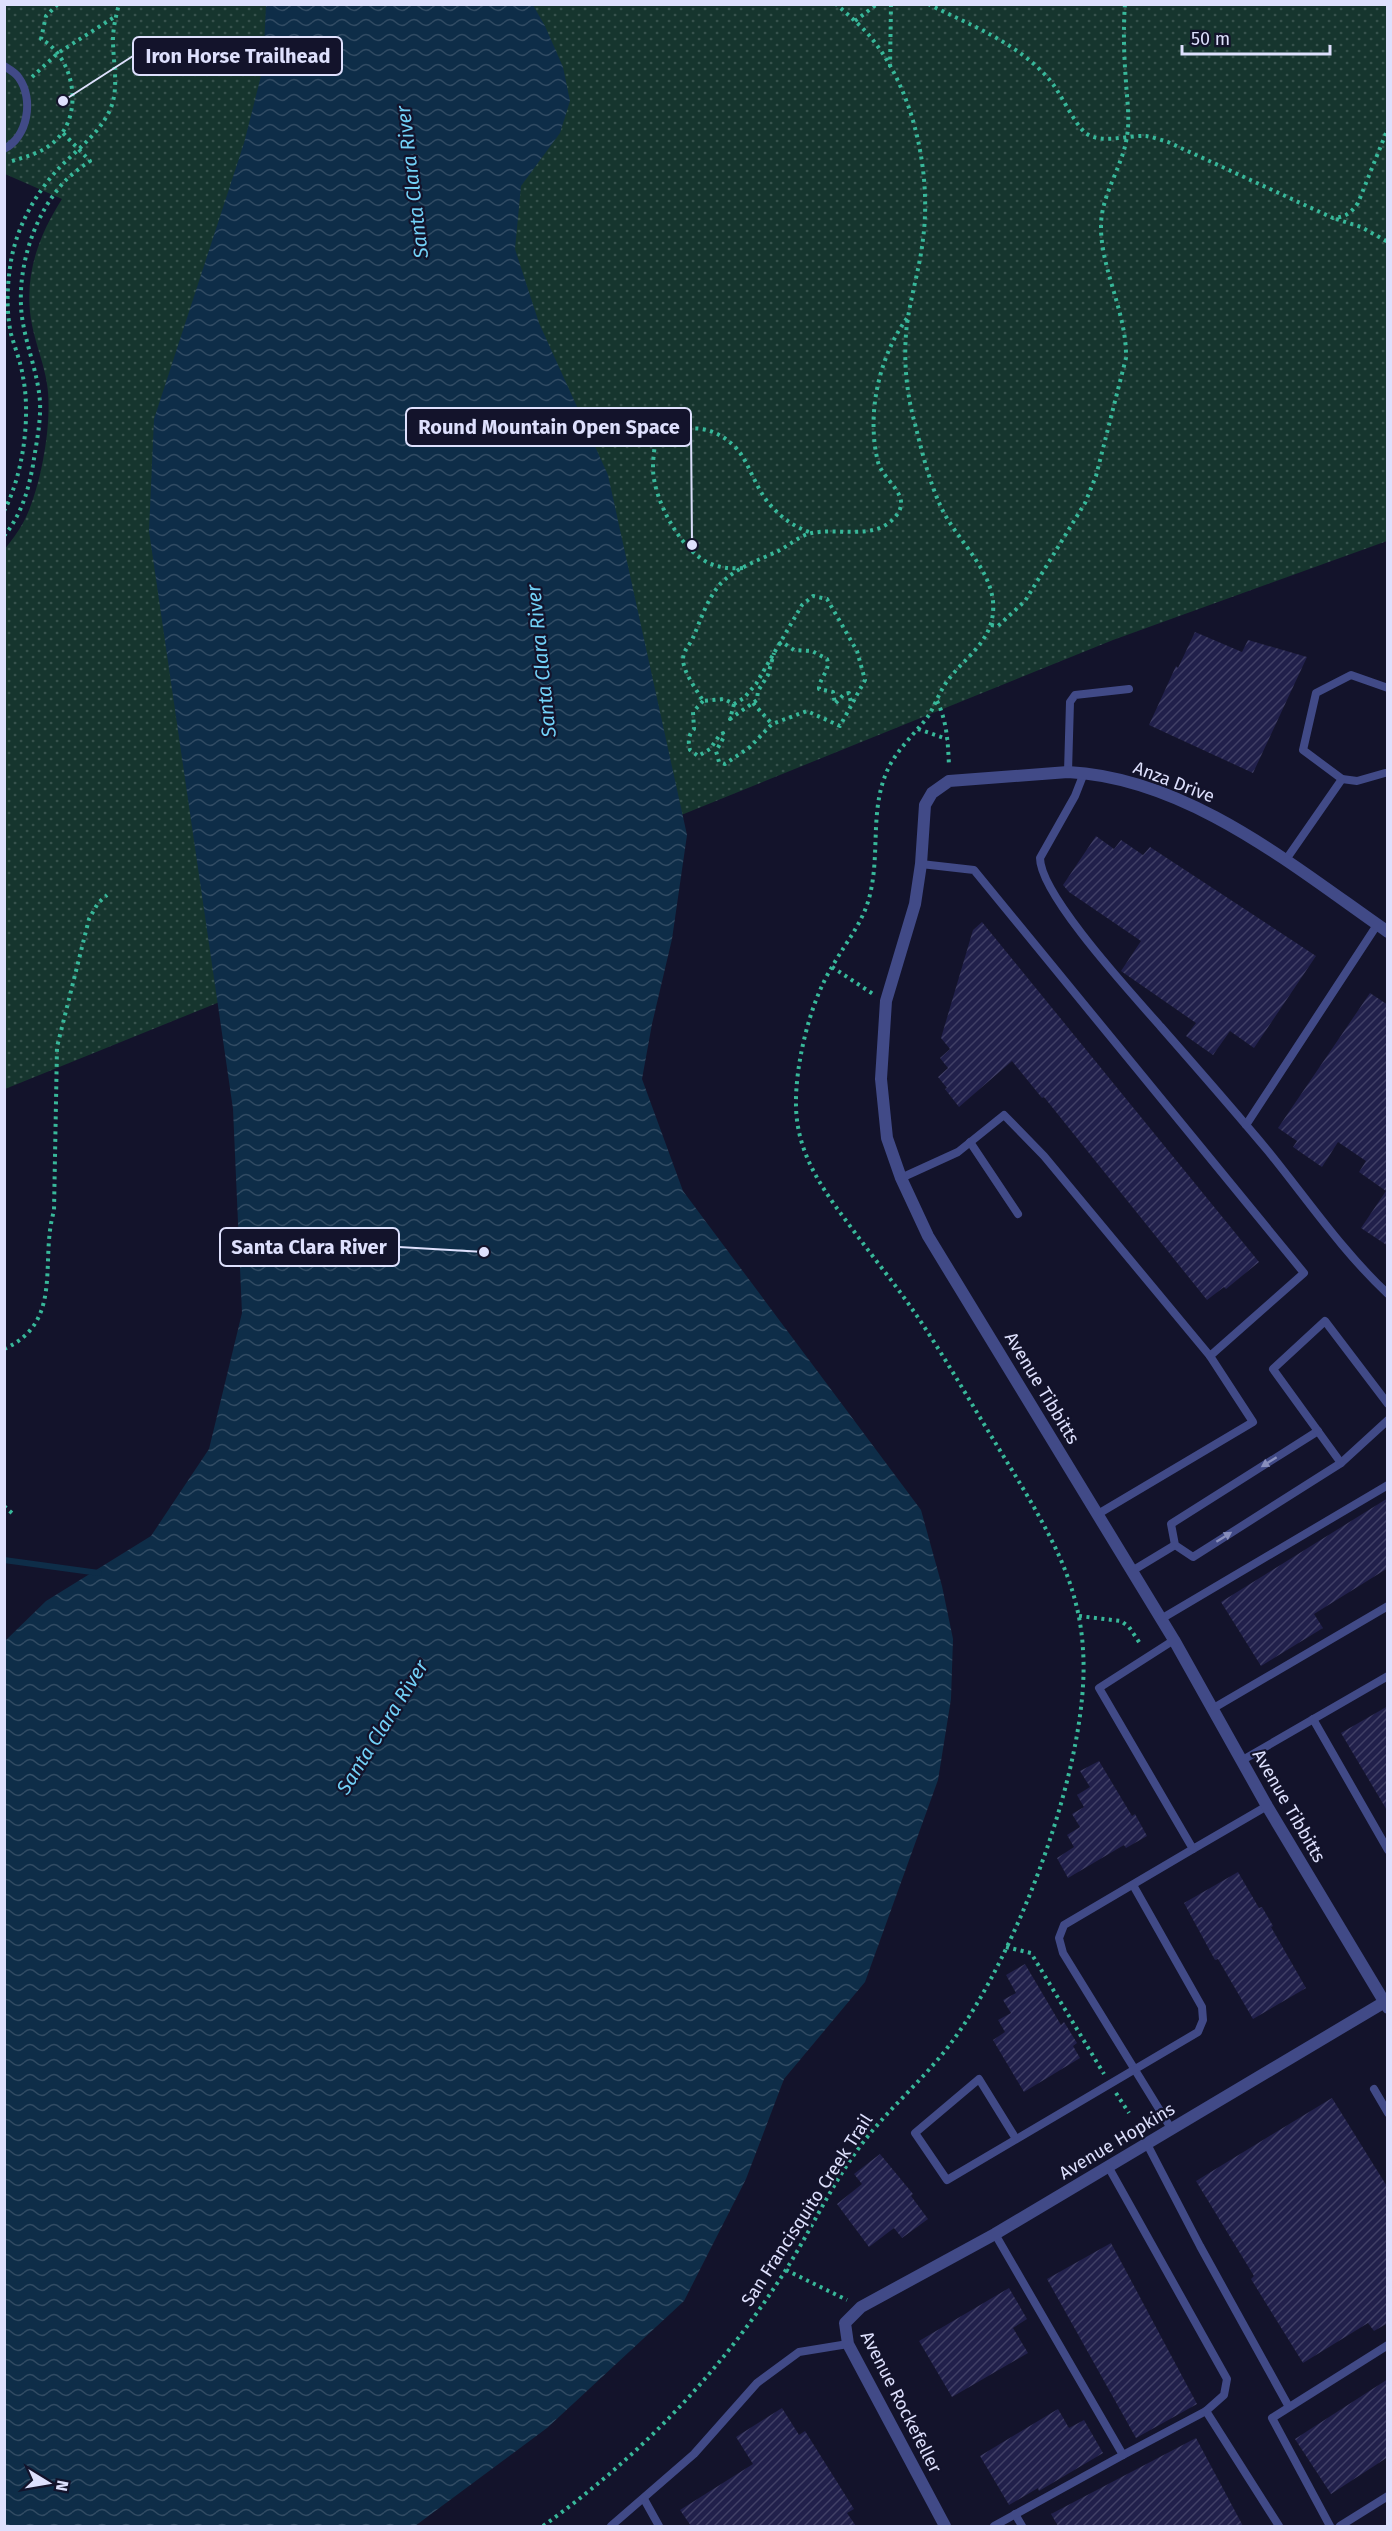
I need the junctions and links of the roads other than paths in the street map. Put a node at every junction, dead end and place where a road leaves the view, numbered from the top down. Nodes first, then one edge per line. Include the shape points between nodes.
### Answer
1 (4, 66) edge
2 (4, 149) edge
3 (1388, 688) edge
4 (1129, 689) dead end
5 (1387, 771) edge
6 (1068, 772) junction
7 (1084, 773) junction
8 (1342, 778) junction
9 (950, 781) joint
10 (1285, 861) junction
11 (921, 864) junction
12 (1382, 928) edge
13 (1246, 1125) junction
14 (970, 1142) junction
15 (901, 1178) junction
16 (1018, 1214) dead end
17 (1388, 1294) edge
18 (1210, 1356) junction
19 (1388, 1404) edge
20 (1388, 1420) edge
21 (1318, 1431) junction
22 (1341, 1463) junction
23 (1388, 1485) edge
24 (1098, 1514) junction
25 (1175, 1545) junction
26 (1132, 1571) junction
27 (1388, 1606) edge
28 (1161, 1619) junction
29 (1174, 1640) junction
30 (1388, 1676) edge
31 (1212, 1709) junction
32 (1313, 1719) junction
33 (1241, 1761) junction
34 (1267, 1806) junction
35 (1193, 1850) junction
36 (1388, 1850) edge
37 (1132, 1885) junction
38 (1386, 2003) edge
39 (1134, 2069) junction
40 (1374, 2090) dead end
41 (1388, 2113) edge
42 (1172, 2130) junction
43 (1016, 2139) junction
44 (1147, 2144) junction
45 (1109, 2168) junction
46 (995, 2234) junction
47 (861, 2307) joint
48 (848, 2344) junction
49 (1388, 2345) edge
50 (1289, 2407) junction
51 (1206, 2411) junction
52 (1123, 2455) junction
53 (1388, 2496) edge
54 (644, 2499) junction
55 (1016, 2514) junction
56 (611, 2526) edge
57 (659, 2526) edge
58 (945, 2526) edge
59 (994, 2526) edge
60 (1022, 2526) edge
61 (1279, 2526) edge
62 (1330, 2526) edge
63 (1340, 2526) edge

1 - 2 lane via 19,77 27,94 21,134
3 - 8 lane via 1352,675 1316,693 1303,750
4 - 6 lane via 1075,695 1070,702
5 - 8 lane via 1357,781
6 - 7 street, Anza Drive
6 - 9 street, Anza Drive
7 - 10 street, Anza Drive via 1140,784 1197,807
7 - 13 lane via 1040,858 1040,869 1112,973
8 - 10 lane
9 - 11 street, Avenue Tibbitts via 932,793 925,805
10 - 12 street, Anza Drive
11 - 15 street, Avenue Tibbitts via 915,904 886,1001 881,1079 887,1138
11 - 18 lane via 974,870 1304,1273
12 - 13 lane
13 - 17 lane via 1359,1267
14 - 15 lane via 958,1152
14 - 16 lane
14 - 18 lane via 1004,1115 1044,1156
15 - 24 street, Avenue Tibbitts via 928,1236
18 - 24 lane via 1253,1422
19 - 21 lane via 1325,1321 1273,1369
20 - 22 lane
21 - 22 lane
21 -> 25 lane via 1171,1524
25 -> 22 lane via 1193,1557
23 - 28 lane
24 - 26 street, Avenue Tibbitts
25 - 26 lane
26 - 28 street, Avenue Tibbitts
27 - 31 lane
28 - 29 street, Avenue Tibbitts
29 - 31 street, Avenue Tibbitts
29 - 35 lane via 1099,1688
30 - 32 lane
31 - 33 street, Avenue Tibbitts
32 - 33 lane
32 - 36 lane
33 - 34 street, Avenue Tibbitts
34 - 35 lane
34 - 38 street, Avenue Tibbitts
35 - 37 lane
37 - 39 lane via 1202,2007 1203,2020 1198,2032
37 - 39 lane via 1064,1925 1059,1938 1063,1953
38 - 42 street, Avenue Hopkins
39 - 42 lane
39 - 43 lane
40 - 41 lane
42 - 44 street, Avenue Hopkins
43 - 43 lane via 947,2180 915,2133 979,2079
44 - 45 street, Avenue Hopkins
44 - 50 lane
45 - 46 street, Avenue Hopkins
45 - 51 lane via 1227,2379 1224,2395
46 - 47 street, Avenue Hopkins
46 - 52 lane
47 - 48 street, Avenue Rockefeller via 845,2323
48 - 54 lane via 799,2352 757,2383 694,2454
48 - 58 street, Avenue Rockefeller
49 - 50 lane
50 - 62 lane via 1272,2418
51 - 52 lane
51 - 61 lane
52 - 55 lane
53 - 63 lane
54 - 56 lane
54 - 57 lane
55 - 59 lane
55 - 60 lane

